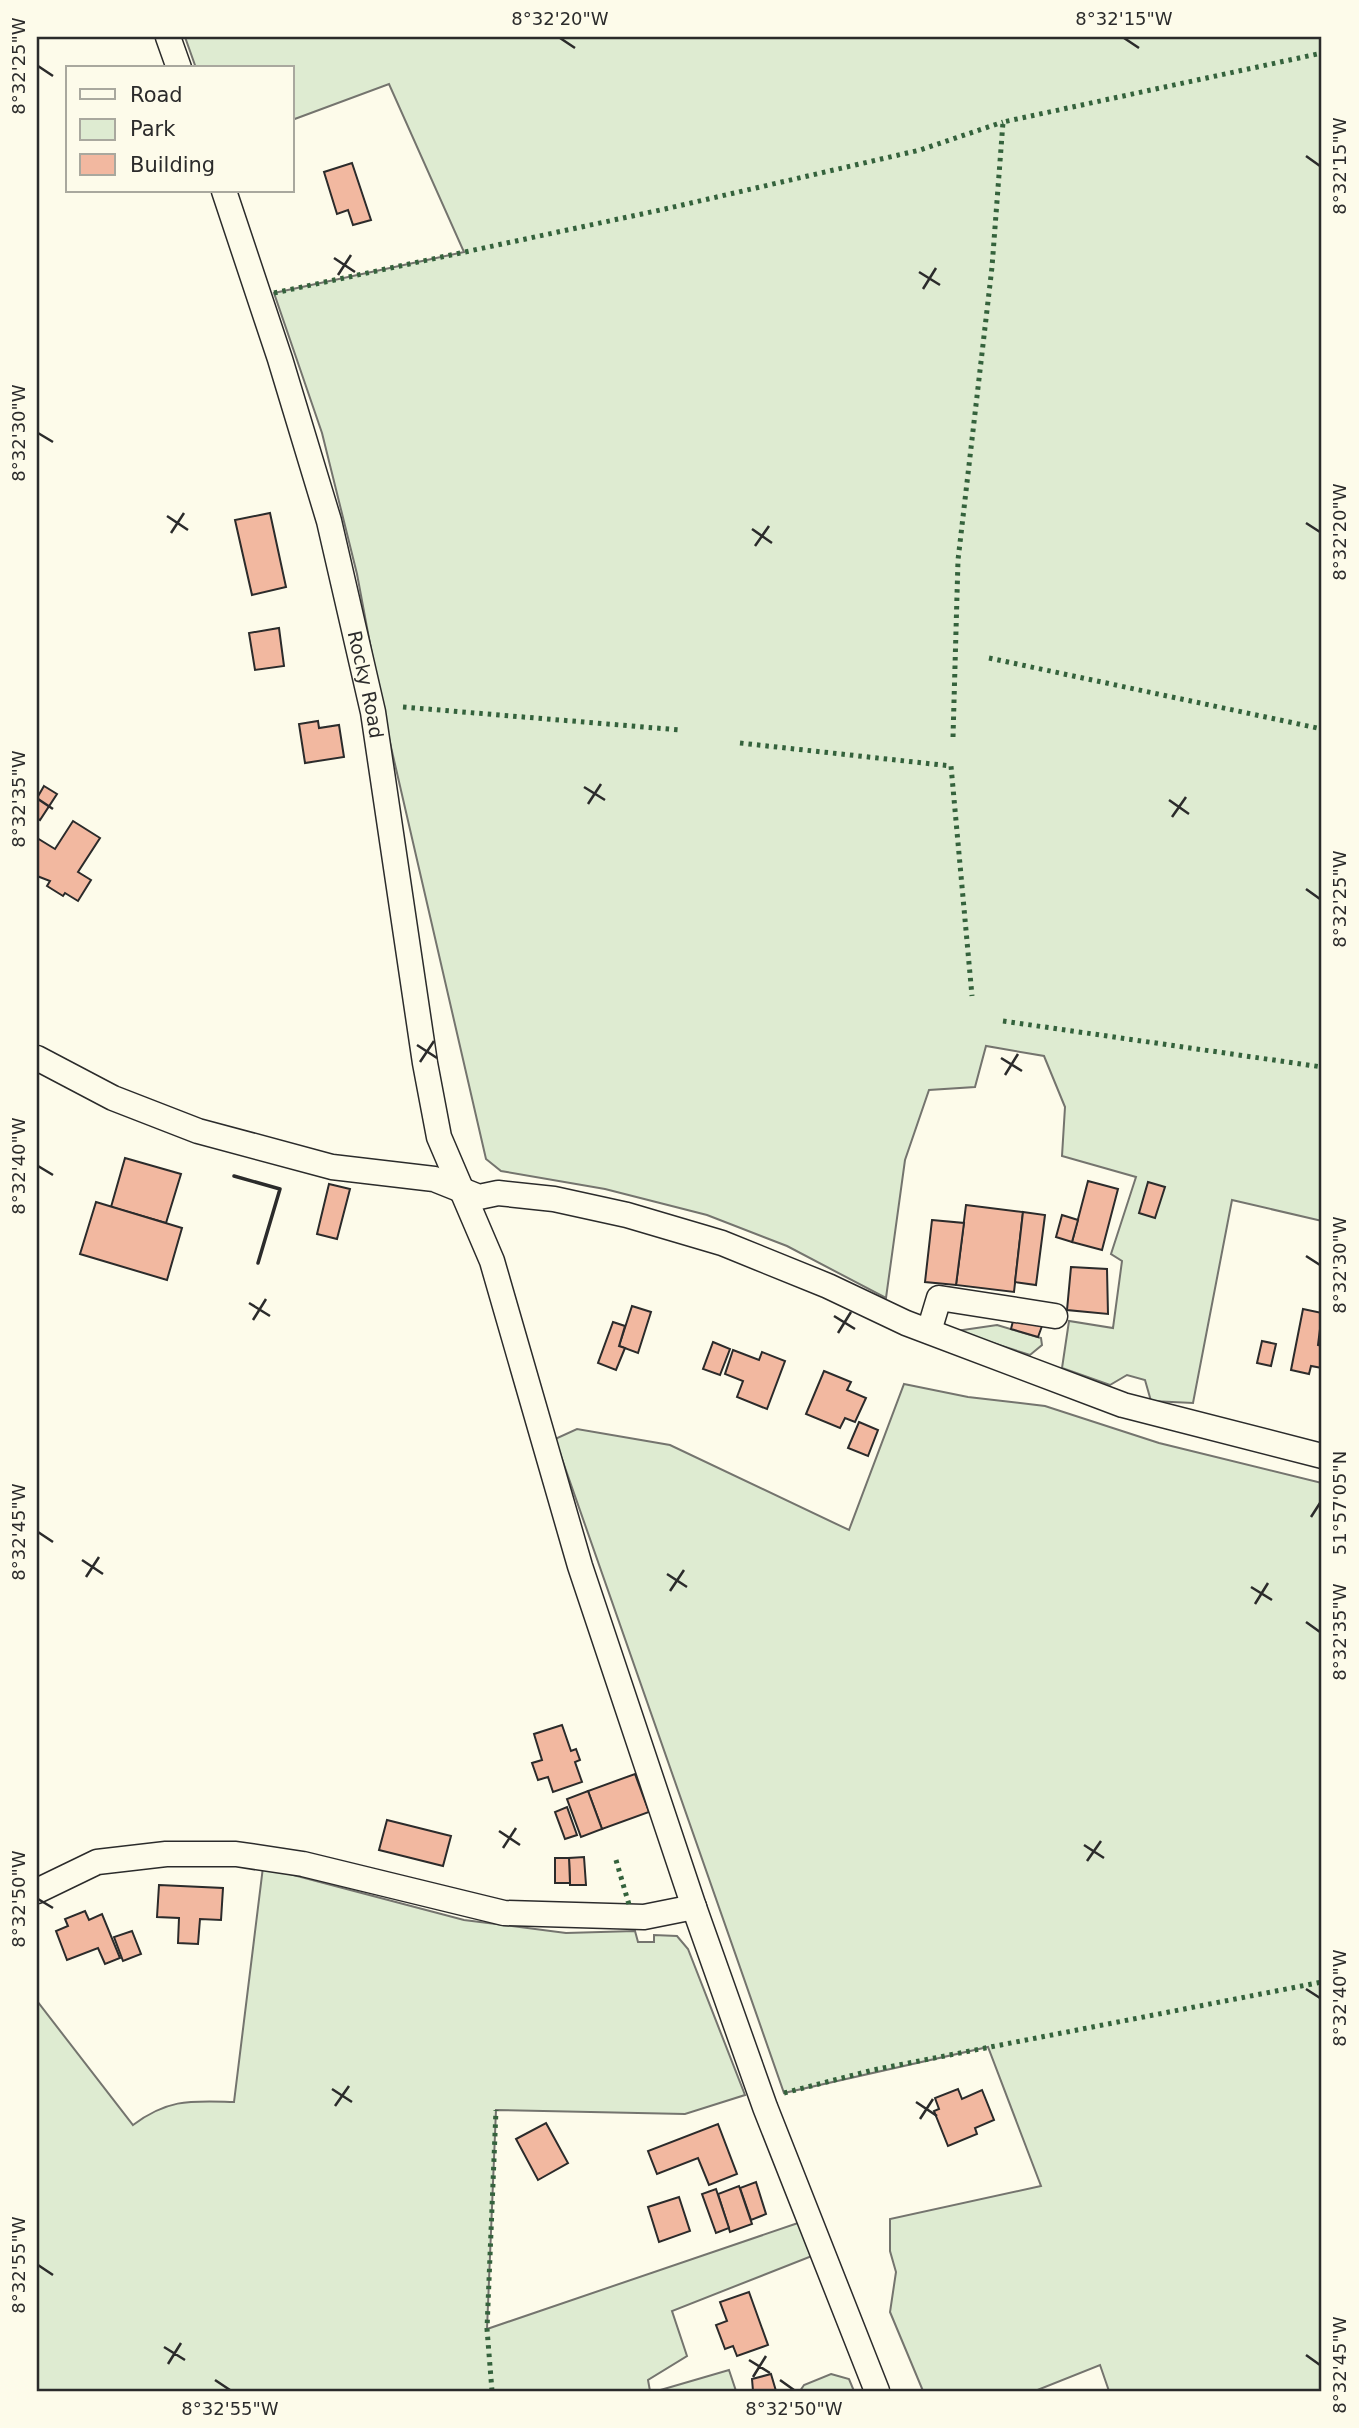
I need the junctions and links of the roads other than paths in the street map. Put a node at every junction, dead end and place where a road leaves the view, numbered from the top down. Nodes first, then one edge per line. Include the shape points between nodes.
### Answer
1 (168, 37) edge
2 (178, 66) edge
3 (224, 192) edge
4 (37, 1058) edge
5 (460, 1189) junction
6 (1055, 1316) dead end
7 (929, 1331) junction
8 (1322, 1457) edge
9 (37, 1891) edge
10 (694, 1907) junction
11 (877, 2391) edge

1 - 2 street
3 - 5 street, Rocky Road via 329,521 373,712 439,1137
4 - 5 street via 113,1098 198,1131 332,1167 434,1179
5 - 7 street via 479,1197 498,1193 554,1199 628,1215 710,1240
5 - 10 street, Rocky Road via 492,1261 580,1566
6 - 7 street via 939,1298
7 - 8 street via 1123,1405
9 - 10 street via 97,1862 166,1854 236,1854 303,1864 504,1913 644,1917
10 - 11 street, Rocky Road via 765,2107

